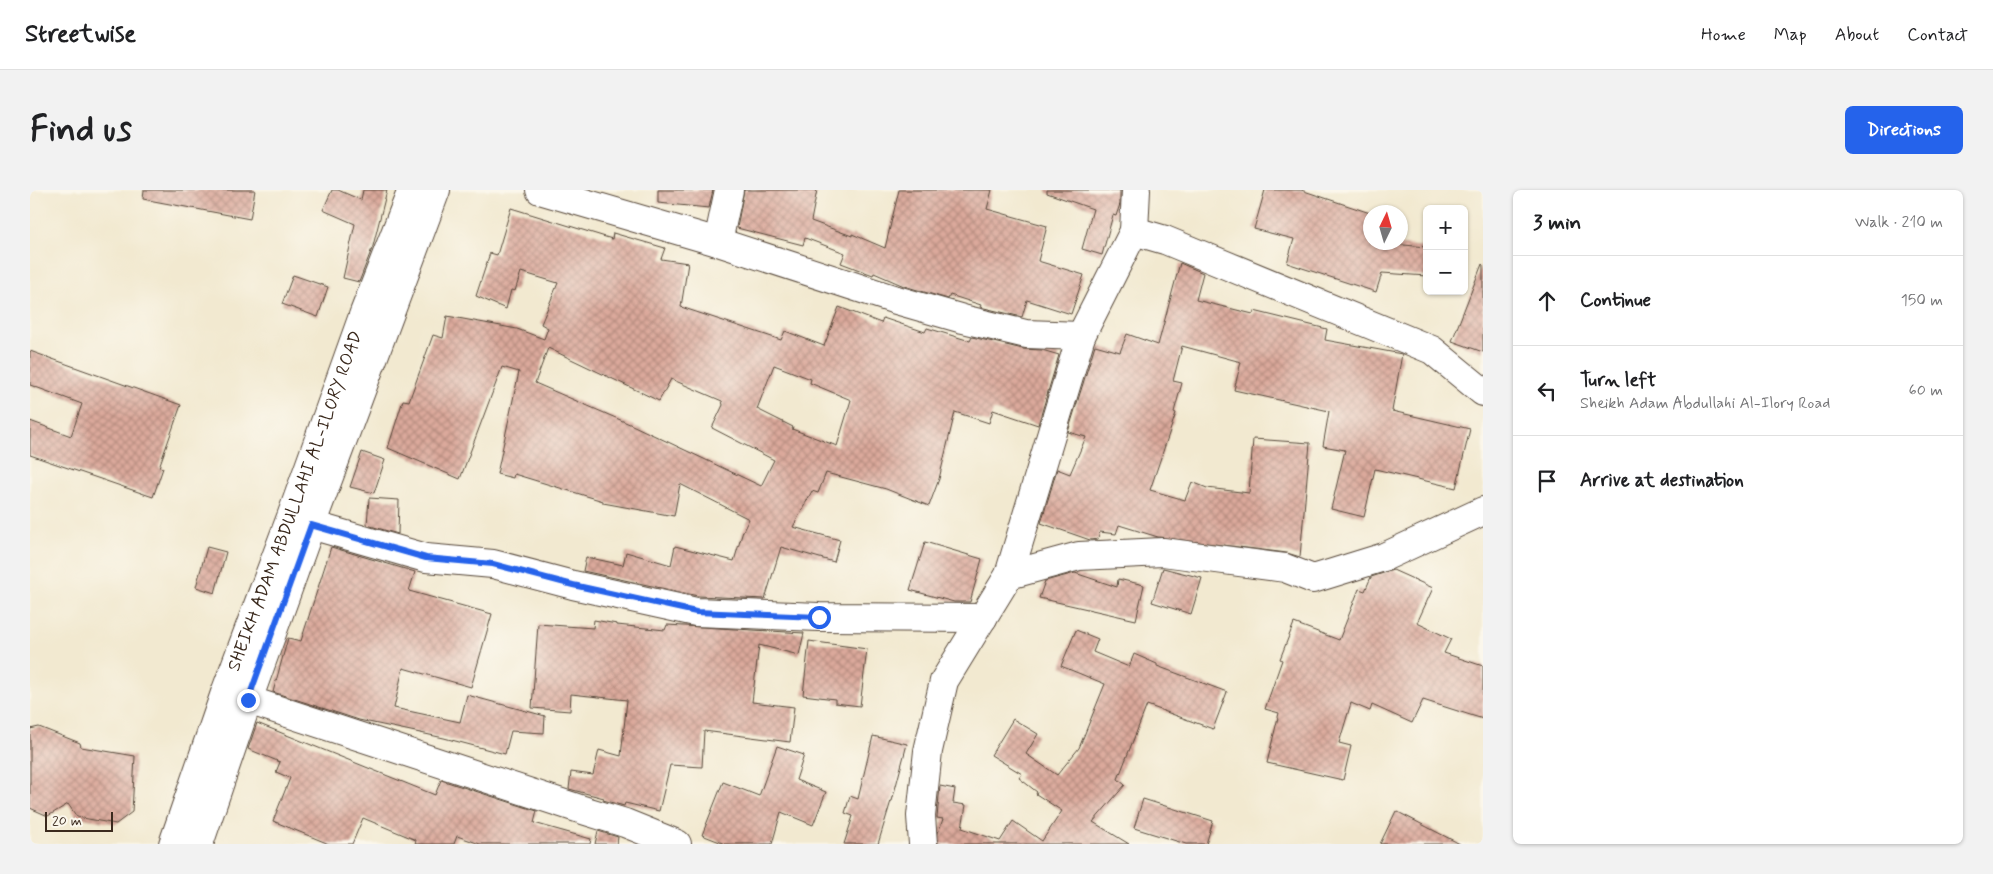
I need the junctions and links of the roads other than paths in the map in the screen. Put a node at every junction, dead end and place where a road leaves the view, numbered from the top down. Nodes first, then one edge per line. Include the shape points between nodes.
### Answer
1 (412, 190) edge
2 (436, 190) edge
3 (540, 190) edge
4 (729, 190) edge
5 (1136, 190) edge
6 (1134, 231) junction
7 (718, 242) junction
8 (1081, 336) junction
9 (1483, 392) edge
10 (1483, 511) edge
11 (311, 525) junction
12 (1009, 575) junction
13 (983, 618) junction
14 (248, 700) junction
15 (173, 844) edge
16 (199, 844) edge
17 (678, 844) edge
18 (923, 844) edge

1 - 15 street, SHEIKH ADAM ABDULLAHI AL-ILORY ROAD via 225,692
2 - 11 street, SHEIKH ADAM ABDULLAHI AL-ILORY ROAD
3 - 7 street
4 - 7 street
5 - 6 street
6 - 8 street
6 - 9 street via 1165,240 1432,350
7 - 8 street via 893,300 964,319 1026,334
8 - 12 street
10 - 12 street via 1384,558 1313,579 1285,568 1163,552 1079,556
11 - 13 street via 426,558 493,564 696,612
11 - 14 street, SHEIKH ADAM ABDULLAHI AL-ILORY ROAD
12 - 13 street
13 - 18 street via 944,681 928,751 922,816
14 - 16 street, SHEIKH ADAM ABDULLAHI AL-ILORY ROAD
14 - 17 street via 625,823

